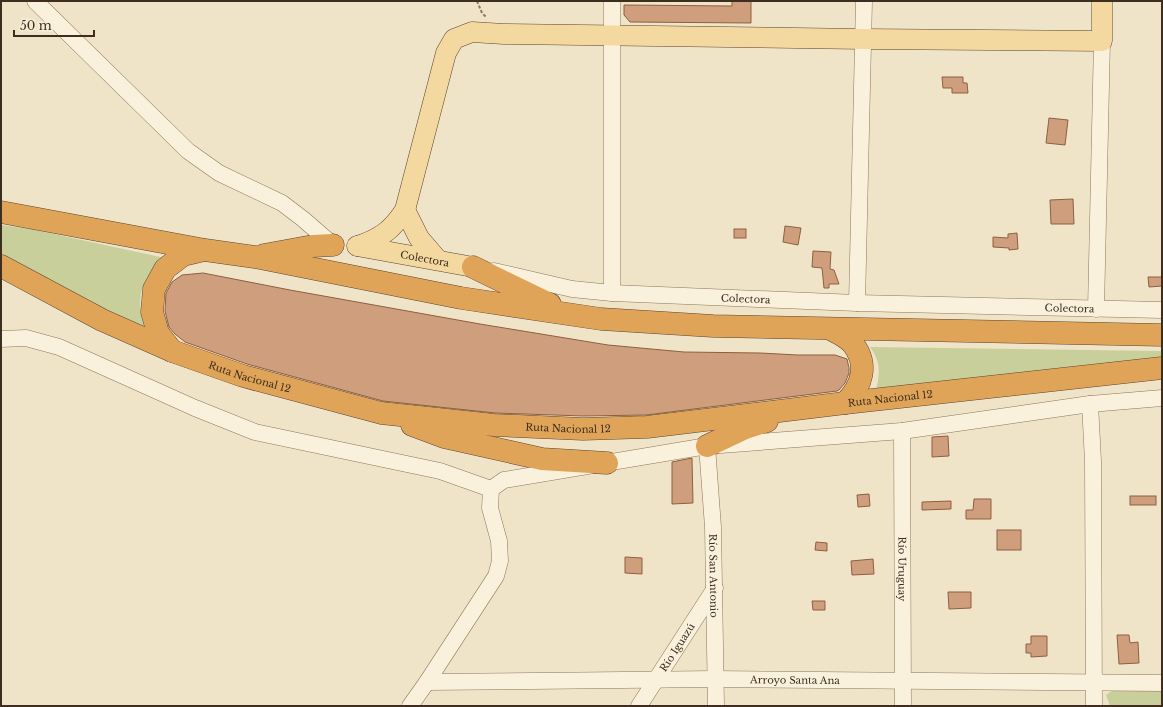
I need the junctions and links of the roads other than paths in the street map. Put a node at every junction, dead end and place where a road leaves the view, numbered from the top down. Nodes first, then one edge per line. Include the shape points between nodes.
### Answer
1 (35, 1) edge
2 (612, 1) edge
3 (864, 1) edge
4 (1102, 1) edge
5 (612, 36) junction
6 (863, 40) junction
7 (1102, 41) junction
8 (405, 210) junction
9 (1, 212) edge
10 (303, 219) junction
11 (333, 245) junction
12 (358, 246) junction
13 (293, 249) junction
14 (205, 250) junction
15 (255, 257) junction
16 (437, 259) junction
17 (1, 266) edge
18 (473, 267) junction
19 (612, 293) junction
20 (857, 303) junction
21 (1096, 309) junction
22 (1162, 310) edge
23 (601, 319) junction
24 (830, 328) junction
25 (1162, 335) edge
26 (1, 340) edge
27 (172, 351) junction
28 (1162, 368) edge
29 (1162, 398) edge
30 (845, 402) junction
31 (1090, 404) junction
32 (820, 406) junction
33 (381, 413) junction
34 (902, 431) junction
35 (707, 446) junction
36 (607, 464) junction
37 (491, 489) junction
38 (715, 588) junction
39 (715, 679) junction
40 (656, 680) junction
41 (903, 681) junction
42 (427, 682) junction
43 (1094, 682) junction
44 (1162, 683) edge
45 (410, 706) edge
46 (639, 706) edge
47 (716, 706) edge
48 (903, 706) edge
49 (1094, 706) edge

1 - 10 street via 188,151 218,173 282,203
2 - 5 street
3 - 6 street
4 - 7 main road
5 - 6 main road
5 - 8 main road via 472,32 454,39 446,53
5 - 19 street
6 - 7 main road
6 - 20 street
7 - 21 street
8 - 12 main road via 386,233
8 - 16 main road via 419,238
9 - 14 highway
10 - 11 street
10 - 13 street via 305,233
11 - 12 main road, Colectora
11 - 13 highway
12 - 16 main road, Colectora
13 - 15 highway
14 - 15 highway
14 - 27 highway via 183,255 165,269 154,289 152,312 158,334
15 - 23 highway via 461,298
16 - 18 main road, Colectora
17 - 27 highway, Ruta Nacional 12 via 102,320
18 - 19 street, Colectora via 572,289
18 - 23 highway via 542,301
19 - 20 street, Colectora
20 - 21 street, Colectora
21 - 22 street, Colectora
23 - 24 highway via 712,326
24 - 25 highway
24 - 30 highway via 852,344 859,355 862,368 860,381 854,393
26 - 37 street via 26,338 59,347 255,432 440,471
27 - 33 highway, Ruta Nacional 12 via 243,376
28 - 30 highway, Ruta Nacional 12
29 - 31 street
30 - 32 highway, Ruta Nacional 12
31 - 34 street
31 - 43 street via 1093,461
32 - 33 highway, Ruta Nacional 12 via 647,427 583,429 494,425
32 - 35 highway via 745,428
33 - 36 highway via 444,437 542,459
34 - 35 street
34 - 41 street, Río Uruguay
35 - 36 street
35 - 38 street, Río San Antonio
36 - 37 street via 504,480
37 - 42 street via 490,508 499,541 500,560 496,576
38 - 39 street, Río San Antonio
38 - 40 street, Río Iguazú
39 - 40 street, Arroyo Santa Ana
39 - 41 street, Arroyo Santa Ana
39 - 47 street, Río San Antonio
40 - 42 street, Arroyo Santa Ana
40 - 46 street, Río Iguazú
41 - 43 street, Arroyo Santa Ana
41 - 48 street, Río Uruguay
42 - 45 street
43 - 44 street, Arroyo Santa Ana
43 - 49 street

